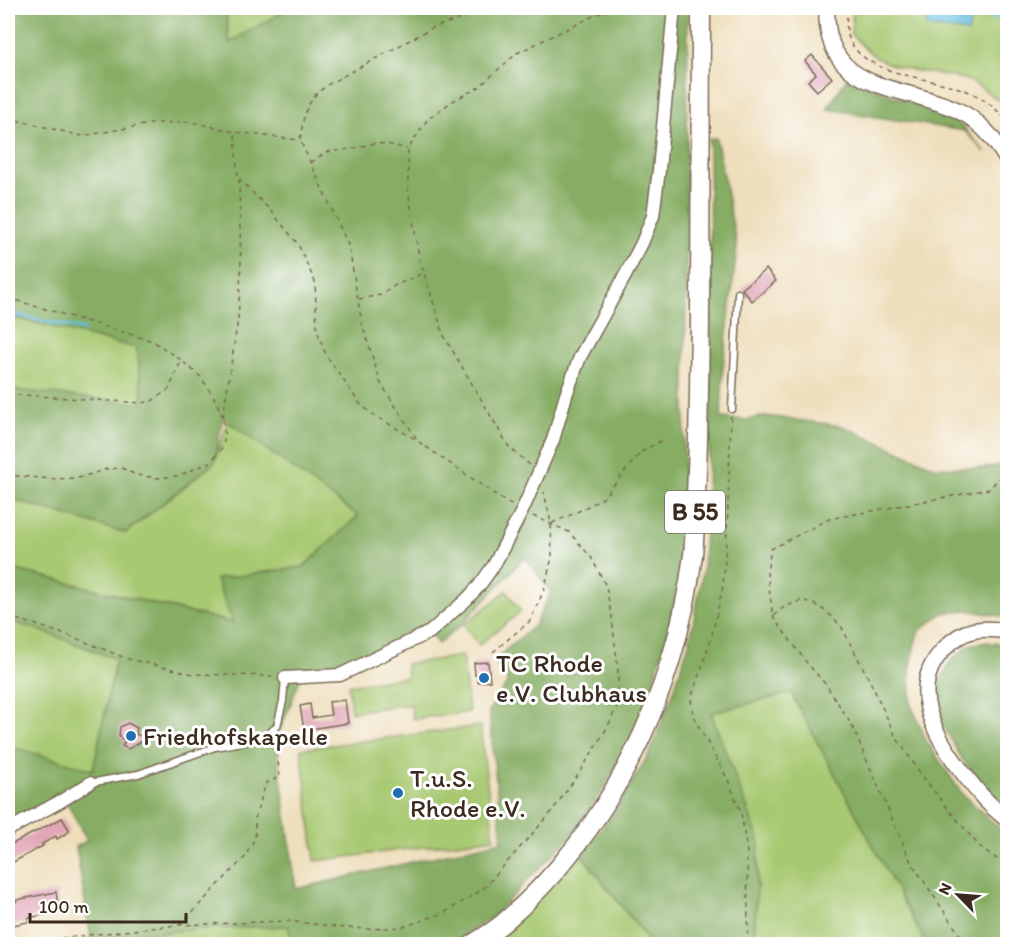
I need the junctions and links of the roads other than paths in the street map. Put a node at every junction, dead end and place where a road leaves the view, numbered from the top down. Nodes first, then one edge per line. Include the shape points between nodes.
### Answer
1 (674, 8) edge
2 (701, 8) edge
3 (827, 8) edge
4 (1008, 161) edge
5 (738, 293) dead end
6 (732, 409) road end
7 (1008, 631) edge
8 (285, 678) joint
9 (90, 783) joint
10 (1008, 820) edge
11 (8, 830) edge
12 (473, 945) edge

1 - 8 street via 653,216 580,357 539,473 494,565 479,586 430,632 340,675
2 - 12 main road, B 55 via 697,465 693,552 678,636 637,749 608,800 578,844 541,887
3 - 4 street via 828,33 843,63 866,80 937,102 972,118
5 - 6 lane
7 - 10 street via 979,629 948,644 936,658 926,691 927,710 950,756 990,806
8 - 9 lane via 278,726 264,738 215,747 138,774
9 - 11 street

